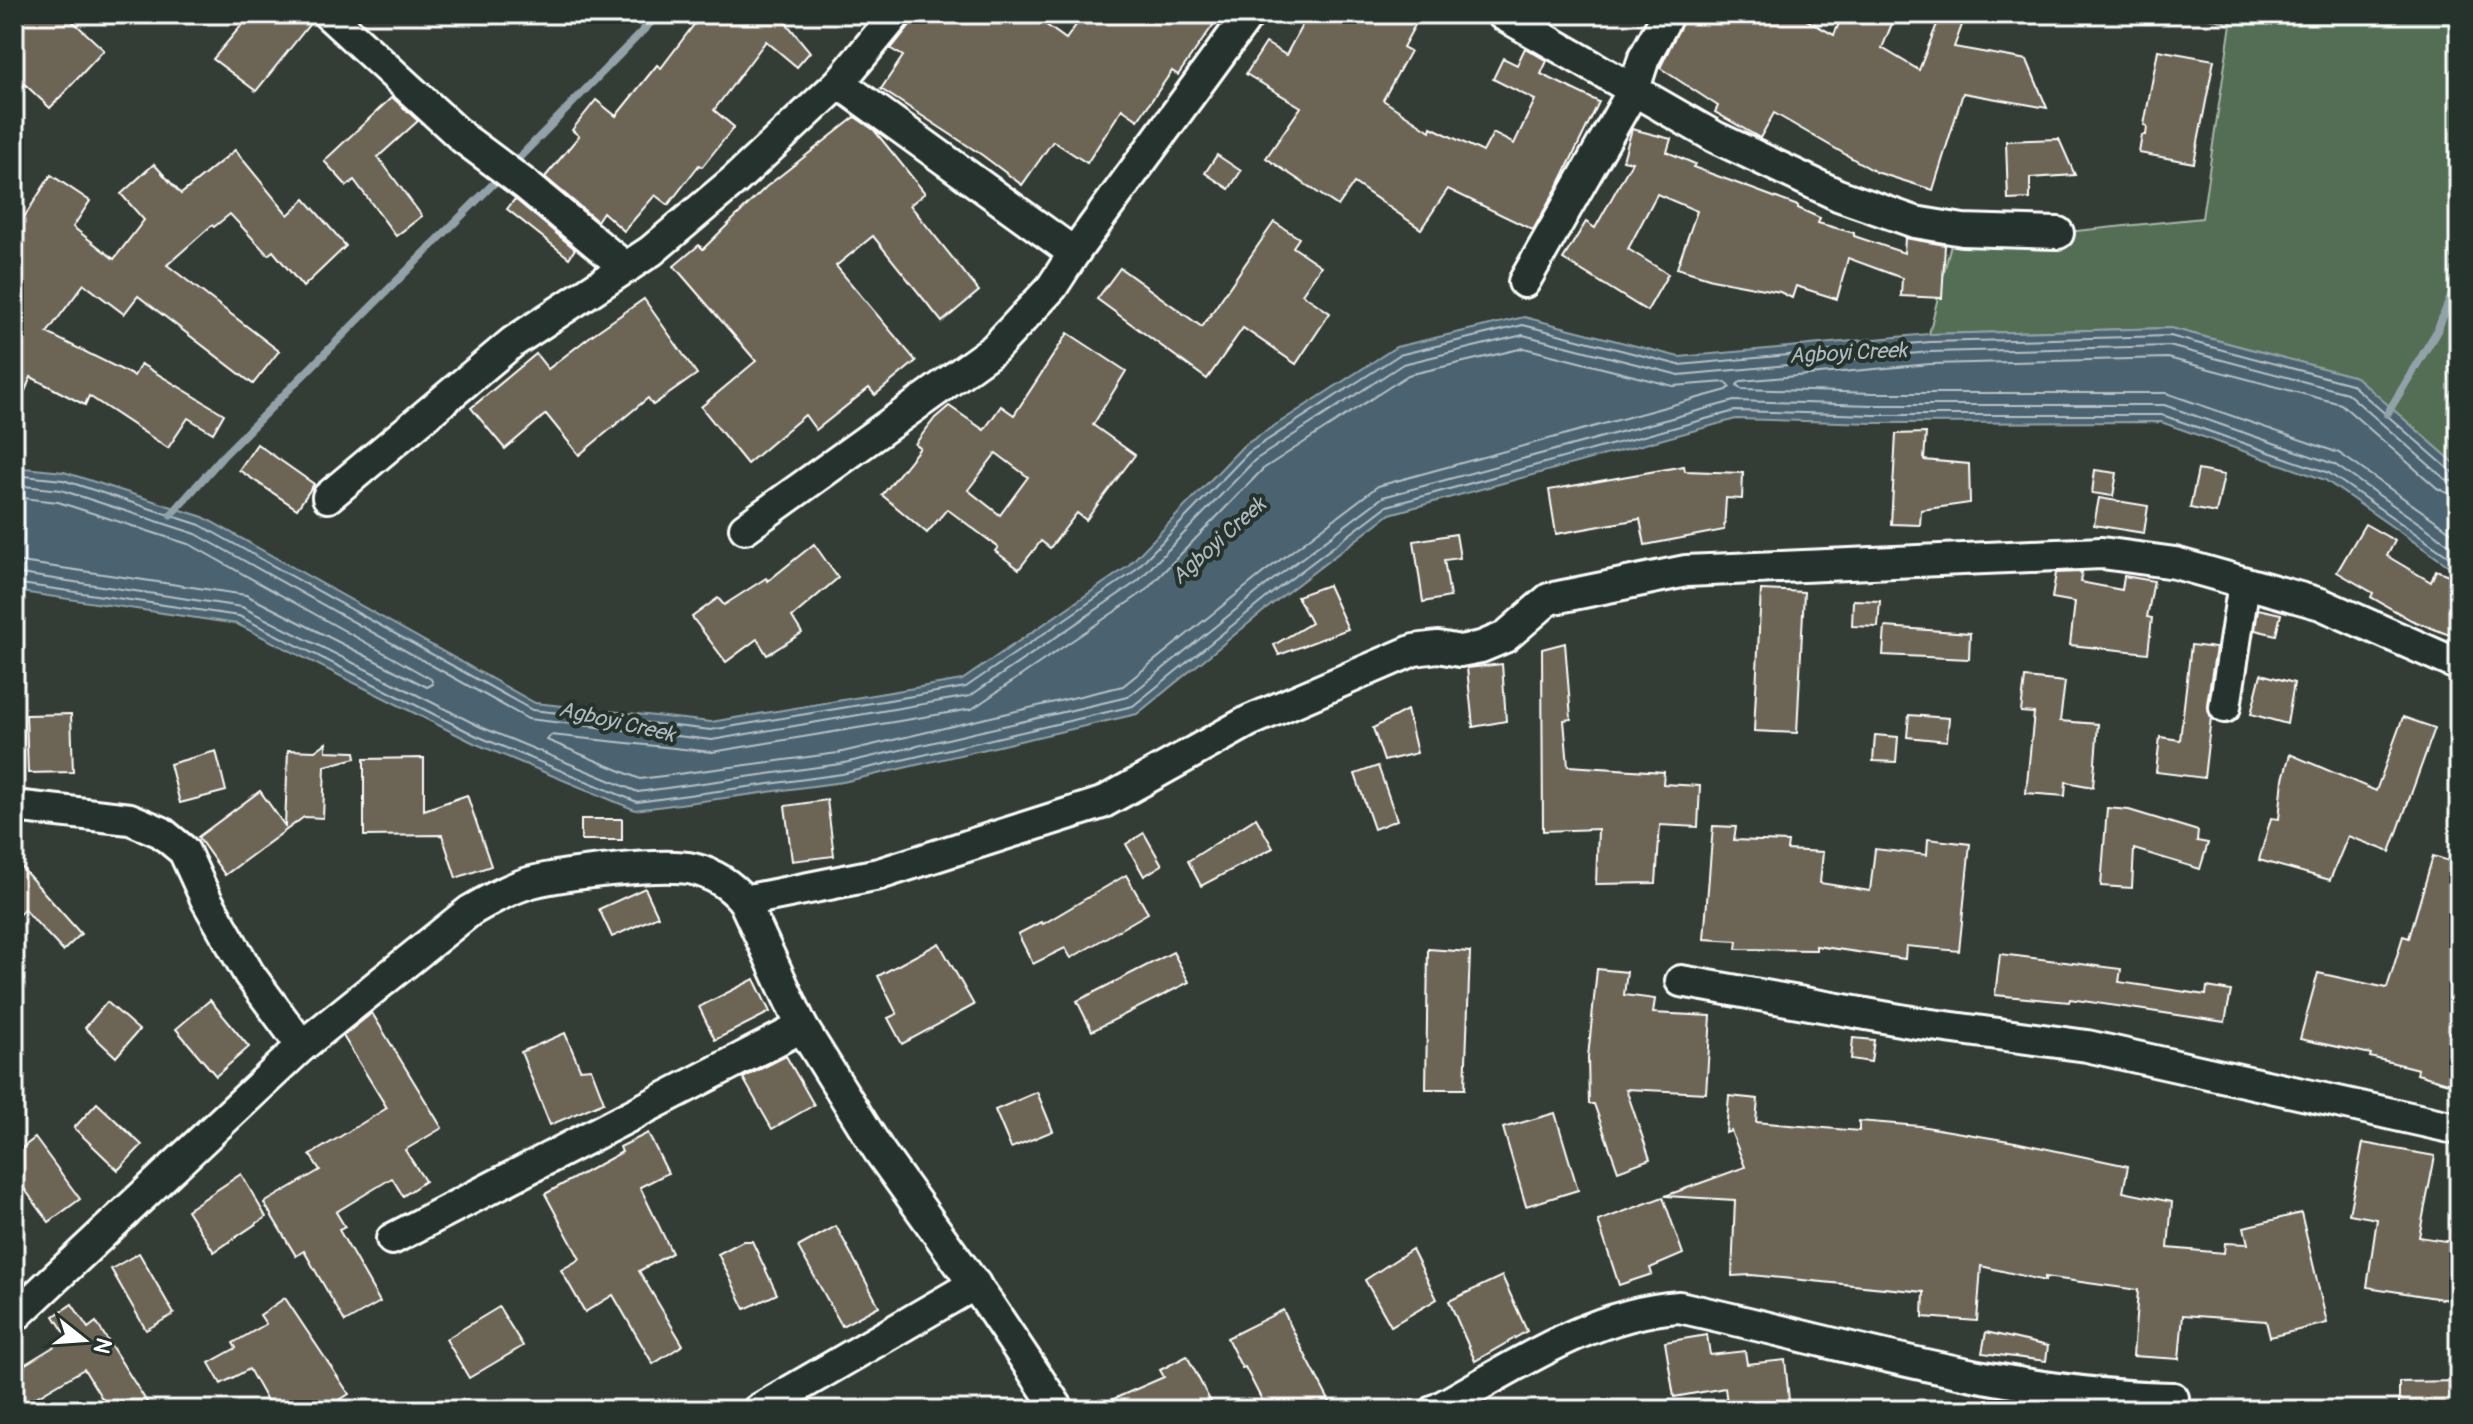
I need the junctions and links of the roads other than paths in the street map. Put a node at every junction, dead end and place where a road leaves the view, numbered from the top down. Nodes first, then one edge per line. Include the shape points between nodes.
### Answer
1 (328, 14) edge
2 (896, 14) edge
3 (1249, 14) edge
4 (1502, 14) edge
5 (1668, 14) edge
6 (839, 83) junction
7 (1634, 89) junction
8 (2058, 233) dead end
9 (1074, 253) junction
10 (626, 268) junction
11 (1524, 282) dead end
12 (328, 497) dead end
13 (745, 528) dead end
14 (2244, 583) junction
15 (2459, 665) edge
16 (2225, 707) dead end
17 (14, 806) edge
18 (744, 901) junction
19 (1681, 981) dead end
20 (802, 1027) junction
21 (302, 1046) junction
22 (2459, 1129) edge
23 (392, 1239) dead end
24 (975, 1284) junction
25 (14, 1317) edge
26 (2173, 1398) dead end
27 (758, 1410) edge
28 (1059, 1410) edge
29 (1436, 1410) edge

1 - 10 street via 463,138
2 - 6 street
3 - 9 street
4 - 7 street
5 - 7 street
6 - 9 street
6 - 10 street via 735,180
7 - 8 street via 1777,169 1915,222 1963,230
7 - 11 street
9 - 13 street via 1052,287 994,349
10 - 12 street via 513,342
14 - 15 street via 2321,604
14 - 16 street
14 - 18 street via 2175,563 2102,553 1686,571 1549,599 1505,637 1460,651 1414,650 1375,665 1249,721 1102,803 879,874
17 - 21 street via 130,819 161,832 184,851 249,974
18 - 20 street
18 - 21 street via 730,885 692,868 667,866 531,882 470,911
19 - 22 street via 1917,1023 2087,1046
20 - 23 street
20 - 24 street via 879,1151
21 - 25 street
24 - 27 street
24 - 28 street
26 - 29 street via 2117,1397 1955,1373 1679,1307 1649,1309 1605,1323 1551,1346

